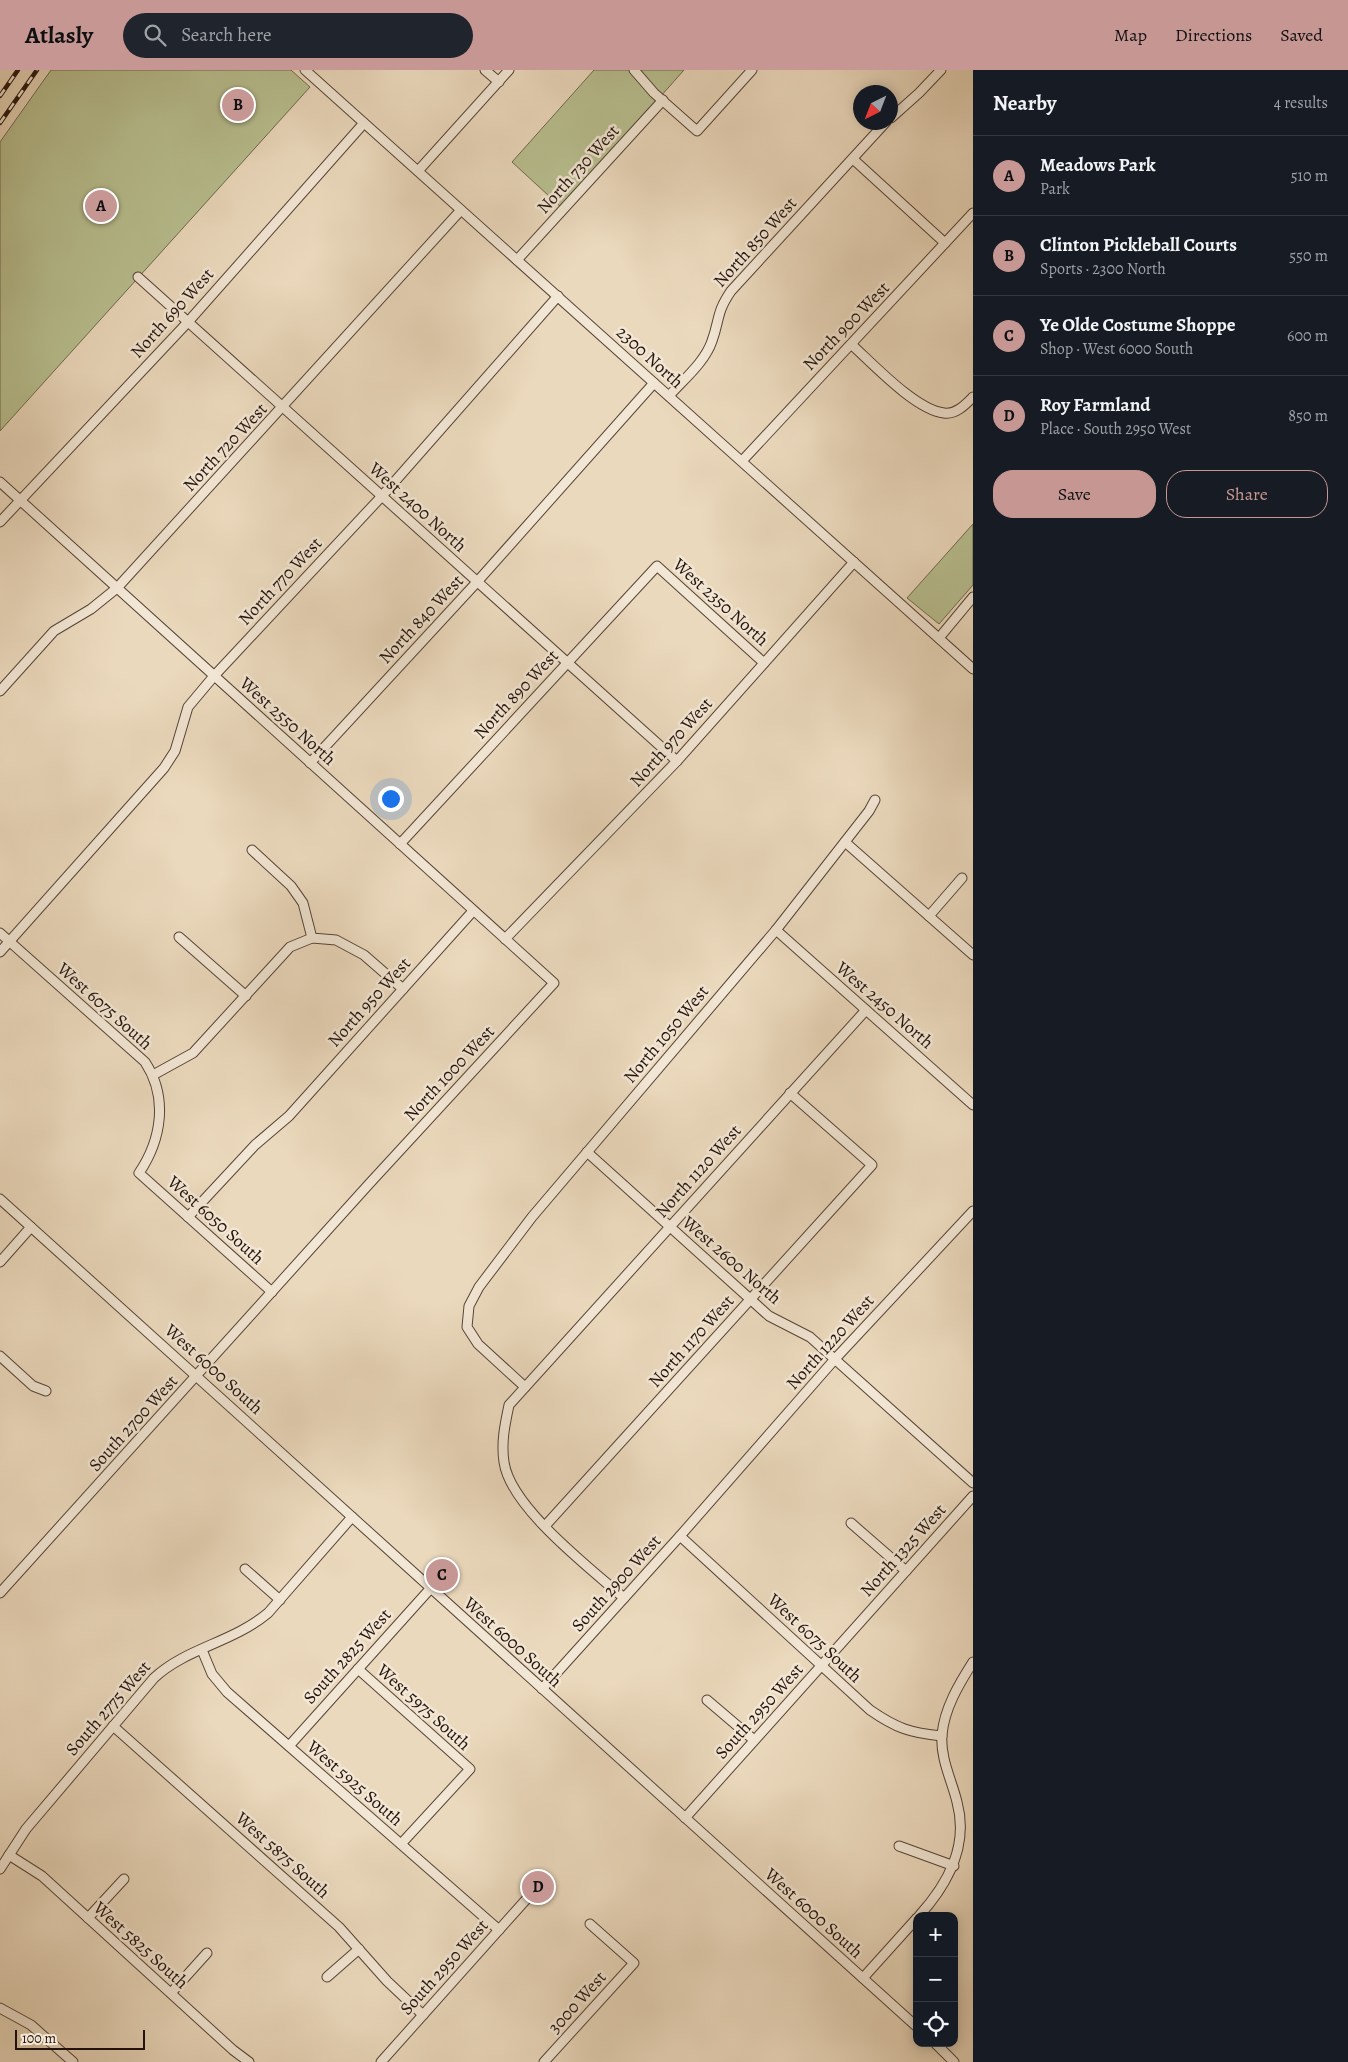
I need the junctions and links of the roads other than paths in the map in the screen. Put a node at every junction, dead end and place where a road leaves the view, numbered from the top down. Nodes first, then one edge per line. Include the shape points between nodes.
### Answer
1 (305, 70) edge
2 (320, 70) edge
3 (485, 70) edge
4 (509, 70) edge
5 (634, 70) edge
6 (752, 70) edge
7 (941, 70) edge
8 (313, 77) junction
9 (499, 82) junction
10 (662, 100) junction
11 (898, 111) edge
12 (364, 122) junction
13 (879, 130) edge
14 (853, 159) junction
15 (418, 171) junction
16 (461, 210) junction
17 (973, 213) edge
18 (945, 243) junction
19 (517, 260) junction
20 (138, 277) dead end
21 (558, 296) junction
22 (188, 322) junction
23 (852, 345) junction
24 (654, 383) junction
25 (669, 396) junction
26 (973, 397) edge
27 (283, 407) junction
28 (742, 461) junction
29 (0, 482) edge
30 (382, 496) junction
31 (20, 500) junction
32 (0, 522) edge
33 (854, 562) junction
34 (657, 566) joint
35 (478, 582) junction
36 (117, 588) junction
37 (973, 598) edge
38 (939, 638) junction
39 (567, 663) junction
40 (764, 663) junction
41 (973, 669) edge
42 (214, 676) junction
43 (0, 691) edge
44 (677, 761) junction
45 (310, 762) junction
46 (875, 800) dead end
47 (845, 842) junction
48 (400, 844) junction
49 (252, 850) dead end
50 (962, 878) dead end
51 (473, 910) junction
52 (930, 916) junction
53 (776, 930) junction
54 (0, 933) edge
55 (178, 937) dead end
56 (312, 938) junction
57 (505, 939) junction
58 (9, 942) junction
59 (0, 952) edge
60 (973, 955) edge
61 (554, 983) joint
62 (403, 989) junction
63 (246, 996) junction
64 (866, 1010) junction
65 (153, 1075) junction
66 (790, 1093) junction
67 (973, 1105) edge
68 (587, 1152) junction
69 (139, 1173) joint
70 (369, 1184) joint
71 (0, 1199) edge
72 (973, 1211) edge
73 (188, 1217) junction
74 (31, 1227) junction
75 (670, 1227) junction
76 (0, 1262) edge
77 (272, 1292) junction
78 (751, 1299) junction
79 (0, 1356) edge
80 (835, 1360) junction
81 (197, 1376) junction
82 (525, 1387) junction
83 (46, 1391) dead end
84 (973, 1483) edge
85 (973, 1496) edge
86 (713, 1497) joint
87 (352, 1517) junction
88 (851, 1523) dead end
89 (545, 1526) junction
90 (680, 1536) junction
91 (245, 1570) dead end
92 (906, 1571) junction
93 (430, 1589) junction
94 (0, 1594) edge
95 (624, 1598) junction
96 (280, 1600) junction
97 (857, 1626) joint
98 (202, 1650) junction
99 (973, 1662) edge
100 (821, 1666) junction
101 (358, 1669) junction
102 (542, 1689) junction
103 (707, 1700) dead end
104 (113, 1726) junction
105 (942, 1736) junction
106 (754, 1740) junction
107 (289, 1746) junction
108 (685, 1818) junction
109 (401, 1844) junction
110 (899, 1846) dead end
111 (10, 1855) junction
112 (954, 1866) junction
113 (0, 1869) edge
114 (124, 1878) dead end
115 (531, 1894) dead end
116 (923, 1912) edge
117 (88, 1918) junction
118 (913, 1923) edge
119 (590, 1924) dead end
120 (499, 1930) junction
121 (359, 1949) junction
122 (207, 1953) dead end
123 (327, 1977) dead end
124 (863, 1978) junction
125 (171, 1993) junction
126 (0, 2008) edge
127 (424, 2015) junction
128 (913, 2023) edge
129 (939, 2047) edge
130 (952, 2059) edge
131 (73, 2062) edge
132 (249, 2062) edge
133 (381, 2062) edge
134 (544, 2062) edge
135 (960, 2062) edge

1 - 8 street, 2300 North
2 - 8 street
3 - 9 street
4 - 9 street
5 - 10 street
6 - 10 street via 697,131
7 - 11 street
8 - 12 street, 2300 North
9 - 15 street
10 - 19 street, North 730 West
12 - 15 street, 2300 North
12 - 22 street, North 690 West
13 - 14 street, North 850 West
14 - 18 street
14 - 25 street, North 850 West via 731,291 720,307 712,341 703,358
15 - 16 street, 2300 North
16 - 19 street, 2300 North
16 - 27 street, North 720 West
17 - 18 street, North 900 West
18 - 23 street, North 900 West
19 - 21 street, 2300 North
20 - 22 street, West 2400 North
21 - 24 street, 2300 North
21 - 30 street, North 770 West
22 - 27 street, West 2400 North
22 - 31 street, North 690 West
23 - 26 street via 923,408 946,414 964,407
23 - 28 street, North 900 West
24 - 25 street, 2300 North
24 - 35 street, North 840 West
25 - 28 street, 2300 North
27 - 30 street, West 2400 North
27 - 36 street, North 720 West
28 - 33 street, 2300 North
29 - 31 street, West 2550 North
30 - 35 street, West 2400 North
30 - 42 street, North 770 West
31 - 32 street, North 690 West
31 - 36 street, West 2550 North
33 - 38 street, 2300 North
33 - 40 street, North 970 West
34 - 39 street, North 890 West
34 - 40 street, West 2350 North
35 - 39 street, West 2400 North
35 - 45 street, North 840 West
36 - 42 street, West 2550 North
36 - 43 street, North 720 West via 91,609 54,631
37 - 38 street
38 - 41 street, 2300 North
39 - 44 street, West 2400 North
39 - 48 street, North 890 West
40 - 44 street, North 970 West
42 - 45 street, West 2550 North
42 - 58 street, North 770 West via 188,707 175,751 164,768
44 - 57 street, North 970 West
45 - 48 street, West 2550 North
46 - 47 street, North 1050 West
47 - 52 street
47 - 53 street, North 1050 West
48 - 51 street, West 2550 North
49 - 56 street via 291,886 303,903
50 - 52 street
51 - 57 street, West 2550 North
51 - 62 street, North 950 West
52 - 60 street
53 - 64 street, West 2450 North
53 - 68 street, North 1050 West
54 - 58 street, West 6075 South
55 - 63 street
56 - 62 street via 336,940 364,955
56 - 63 street via 290,947
57 - 61 street, West 2550 North
58 - 59 street, North 770 West
58 - 65 street, West 6075 South via 145,1062
61 - 70 street, North 1000 West
62 - 73 street, North 950 West via 289,1116 255,1144
63 - 65 street via 193,1053
64 - 66 street, North 1120 West
64 - 67 street, West 2450 North
65 - 69 street, West 6075 South via 161,1110 158,1132 149,1158
66 - 75 street, North 1120 West
66 - 78 street, North 1170 West via 872,1165
68 - 75 street, West 2600 North
68 - 82 street, North 1050 West via 532,1217 479,1287 469,1306 467,1327 478,1344
69 - 73 street, West 6050 South
70 - 77 street, South 2700 West
71 - 74 street, West 6000 South
72 - 80 street, North 1220 West
73 - 77 street, West 6050 South
74 - 76 street
74 - 81 street, West 6000 South
75 - 78 street, West 2600 North
75 - 82 street, North 1120 West
77 - 81 street, South 2700 West
78 - 80 street, West 2600 North via 769,1316 810,1337
78 - 89 street, North 1170 West
79 - 83 street via 33,1386
80 - 84 street, West 2600 North
80 - 86 street, North 1220 West
81 - 87 street, West 6000 South
81 - 94 street, South 2700 West
82 - 89 street, North 1120 West via 509,1404 503,1433 504,1463 513,1488
85 - 92 street, North 1325 West
86 - 90 street, South 2900 West
87 - 93 street, West 6000 South
87 - 96 street, South 2775 West
88 - 92 street
89 - 95 street
90 - 95 street, South 2900 West
90 - 100 street, West 6075 South
91 - 96 street
92 - 97 street, North 1325 West
93 - 101 street, South 2825 West
93 - 102 street, West 6000 South
95 - 102 street, South 2900 West
96 - 98 street, South 2775 West via 252,1626
97 - 100 street, South 2950 West
98 - 104 street, South 2775 West via 164,1668
98 - 107 street, West 5925 South via 212,1674 227,1692
99 - 105 street via 956,1688
100 - 105 street, West 6075 South via 891,1725 910,1733
100 - 106 street, South 2950 West
101 - 107 street, South 2825 West
101 - 109 street, West 5975 South via 470,1770
102 - 108 street, West 6000 South
103 - 106 street
104 - 111 street, South 2775 West via 26,1829
104 - 121 street, West 5875 South via 339,1927
105 - 112 street via 948,1772 958,1803 961,1832
106 - 108 street, South 2950 West
107 - 109 street, West 5925 South
108 - 124 street, West 6000 South
109 - 120 street, West 5925 South
110 - 112 street
111 - 113 street, South 2775 West
111 - 117 street, West 5825 South via 42,1876
112 - 116 street via 938,1895
114 - 117 street
115 - 120 street, South 2950 West
117 - 125 street, West 5825 South
118 - 124 street
119 - 134 street, 3000 West via 634,1963
120 - 127 street, South 2950 West
121 - 123 street
121 - 127 street, West 5875 South via 387,1982
122 - 125 street
124 - 128 street, West 6000 South
125 - 132 street, West 5825 South
126 - 131 street via 31,2025
127 - 133 street, South 2950 West
129 - 130 street
130 - 135 street

